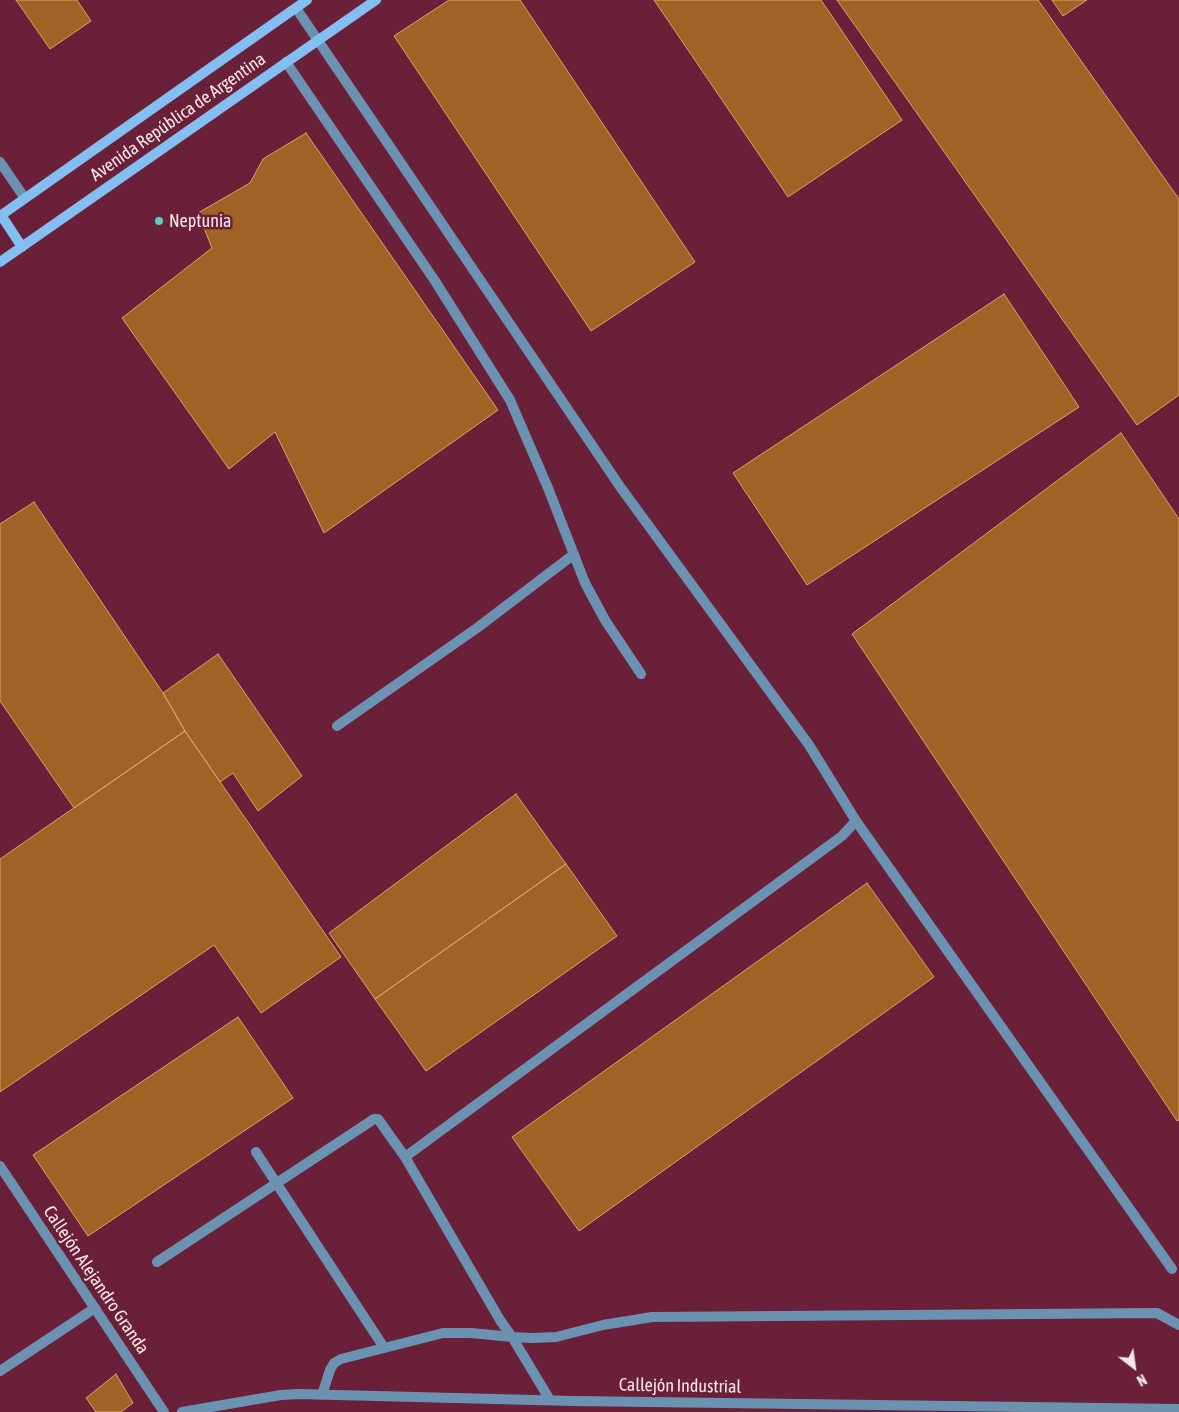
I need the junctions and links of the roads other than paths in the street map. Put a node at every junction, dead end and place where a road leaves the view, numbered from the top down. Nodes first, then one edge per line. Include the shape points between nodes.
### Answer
1 (307, 0) edge
2 (376, 0) edge
3 (296, 8) junction
4 (318, 40) junction
5 (286, 62) junction
6 (0, 162) edge
7 (24, 197) junction
8 (0, 215) edge
9 (22, 246) junction
10 (0, 262) edge
11 (573, 554) junction
12 (641, 674) dead end
13 (337, 726) dead end
14 (856, 821) junction
15 (256, 1152) dead end
16 (405, 1157) junction
17 (0, 1166) edge
18 (276, 1184) junction
19 (157, 1262) dead end
20 (1172, 1269) dead end
21 (96, 1308) junction
22 (1179, 1325) edge
23 (512, 1337) junction
24 (383, 1346) junction
25 (1, 1366) edge
26 (322, 1395) junction
27 (550, 1400) junction
28 (1179, 1409) edge
29 (164, 1412) edge
30 (182, 1412) edge

1 - 3 main road, Avenida República de Argentina
2 - 4 main road, Avenida República de Argentina
3 - 4 street
3 - 7 main road, Avenida República de Argentina
4 - 5 main road, Avenida República de Argentina
4 - 14 street via 620,488 809,745
5 - 9 main road, Avenida República de Argentina
5 - 11 street via 435,281 510,400
6 - 7 street
7 - 8 main road, Avenida República de Argentina
8 - 9 main road
9 - 10 main road, Avenida República de Argentina
11 - 12 street via 605,620
11 - 13 street via 477,628
14 - 16 street via 842,836
14 - 20 street
15 - 18 street
16 - 18 street via 382,1123 374,1119
16 - 23 street
17 - 21 street, Callejón Alejandro Granda
18 - 19 street
18 - 24 street
21 - 25 street
21 - 29 street, Callejón Alejandro Granda
22 - 23 street via 1157,1313 652,1318 602,1325 556,1338
23 - 24 street via 443,1333
23 - 27 street
24 - 26 street via 334,1363
26 - 27 street, Callejón Industrial
26 - 30 street, Callejón Industrial via 281,1395
27 - 28 street, Callejón Industrial

